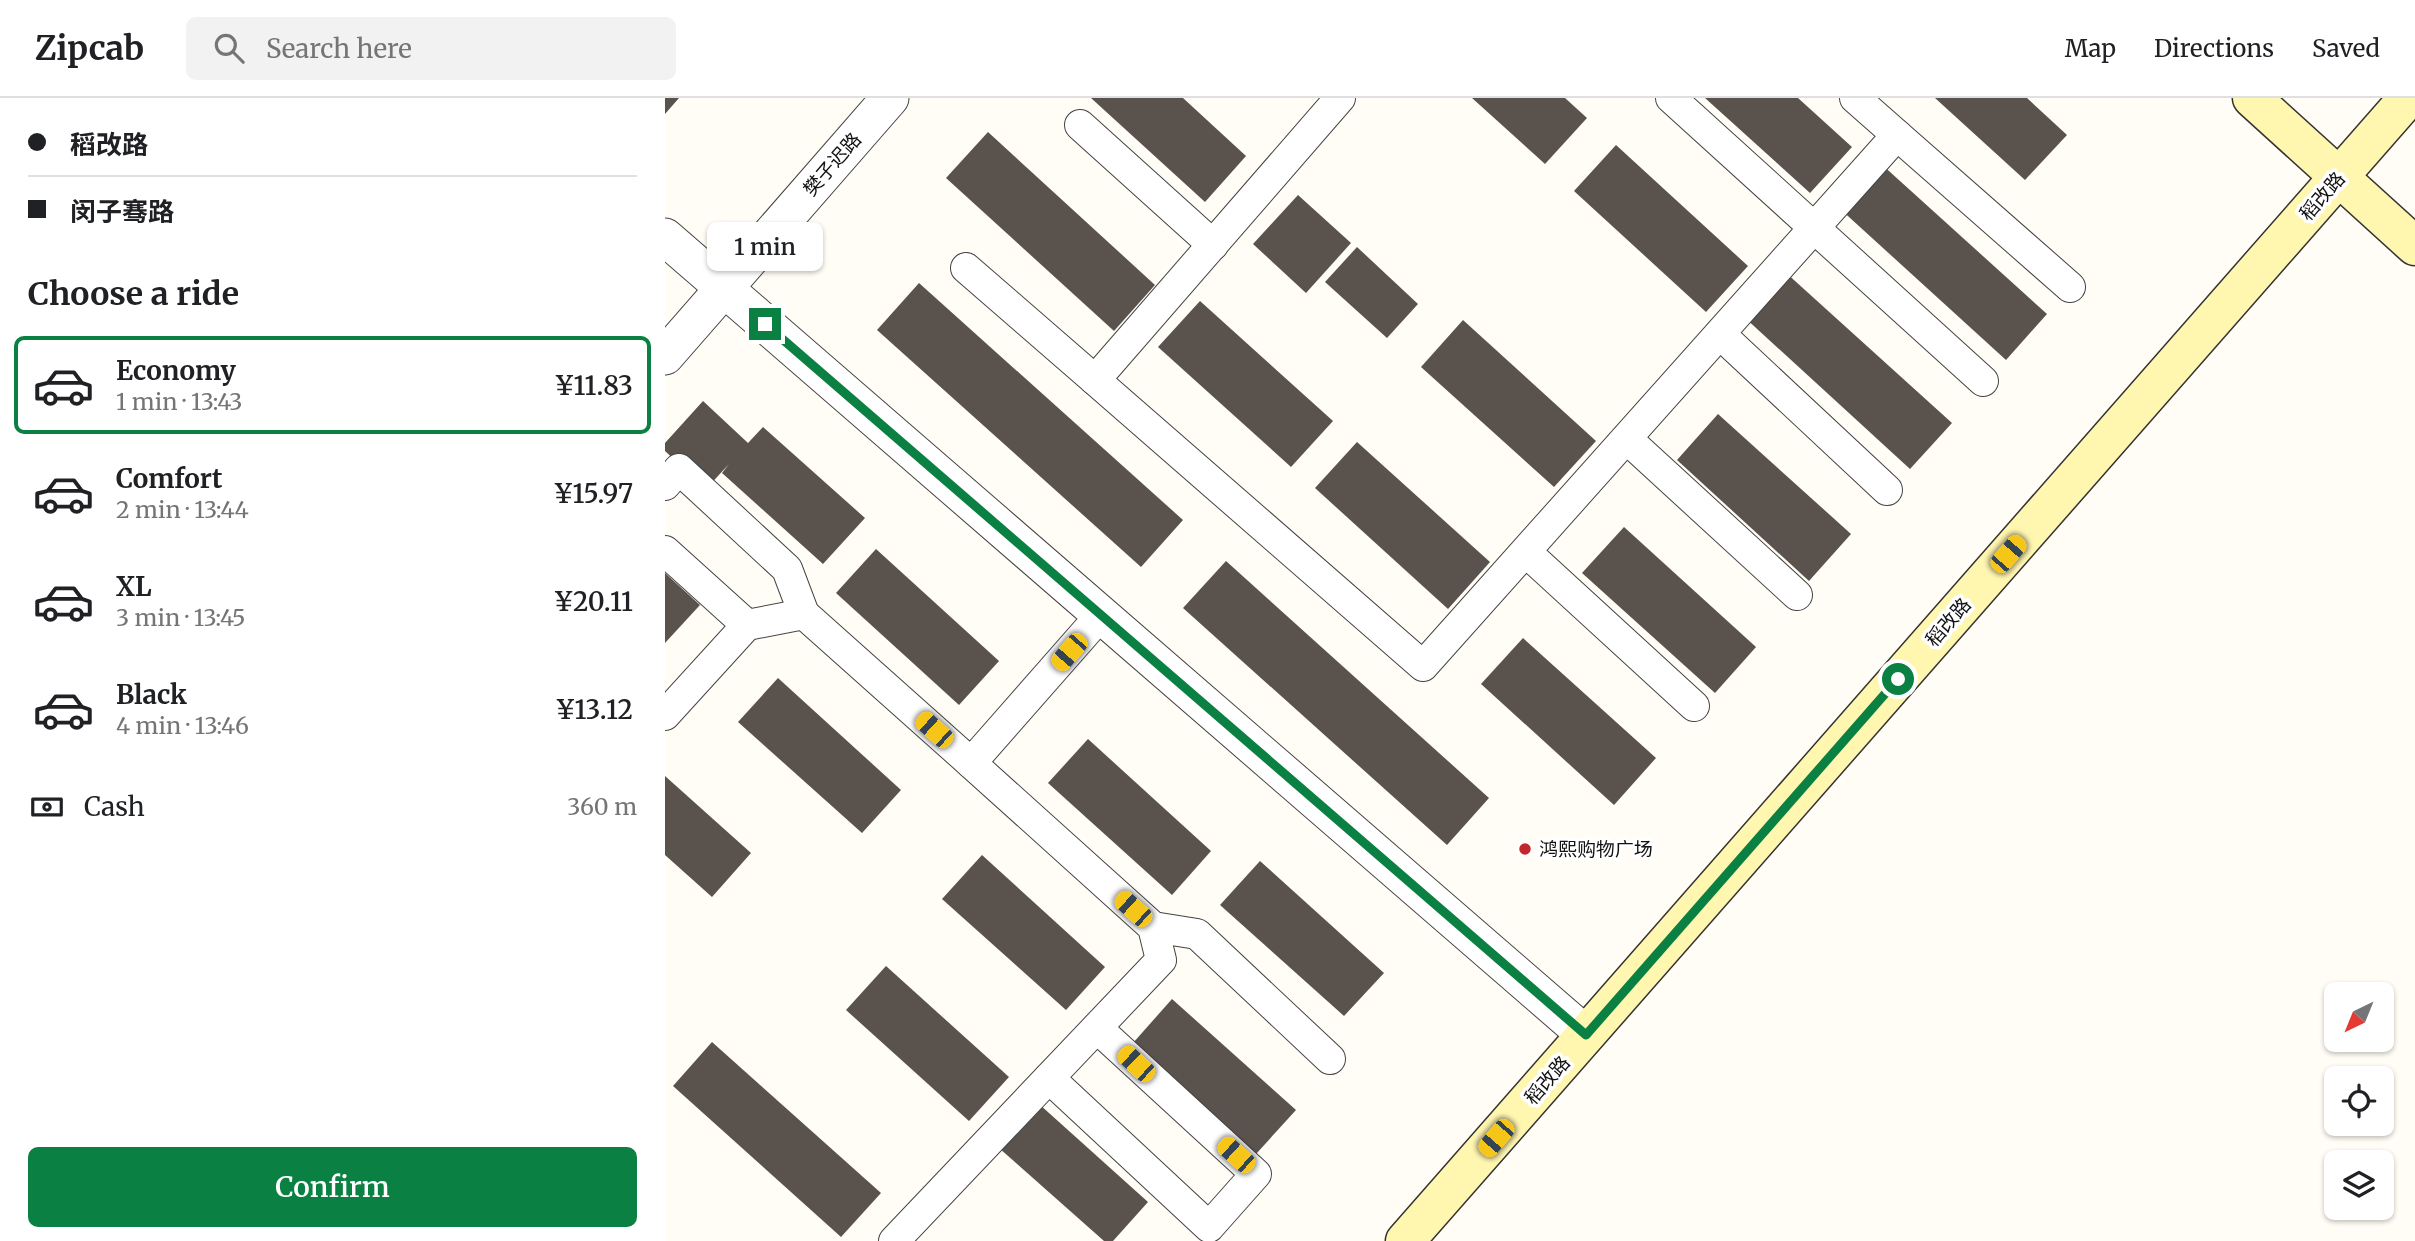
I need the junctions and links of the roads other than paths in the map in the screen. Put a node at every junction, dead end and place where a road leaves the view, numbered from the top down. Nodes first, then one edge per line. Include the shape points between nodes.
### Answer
1 (890, 98) edge
2 (1671, 98) edge
3 (1855, 98) edge
4 (2252, 98) edge
5 (2408, 98) edge
6 (1331, 101) edge
7 (1080, 125) dead end
8 (1897, 135) junction
9 (2339, 177) junction
10 (1815, 228) junction
11 (665, 237) edge
12 (1213, 245) junction
13 (2415, 246) edge
14 (966, 268) dead end
15 (2070, 287) dead end
16 (723, 288) junction
17 (1720, 334) junction
18 (665, 356) edge
19 (1095, 380) junction
20 (1983, 381) dead end
21 (1627, 439) junction
22 (665, 485) edge
23 (1887, 490) dead end
24 (665, 551) edge
25 (1526, 552) junction
26 (1797, 595) dead end
27 (804, 614) junction
28 (1101, 615) junction
29 (747, 625) junction
30 (1694, 706) dead end
31 (665, 715) edge
32 (971, 763) junction
33 (1153, 928) junction
34 (1097, 1028) junction
35 (1586, 1035) junction
36 (1330, 1059) dead end
37 (1049, 1078) junction
38 (894, 1241) edge
39 (1405, 1241) edge

1 - 16 street, 樊子迟路
2 - 10 street
3 - 8 street
4 - 9 main road
5 - 9 main road, 稻改路
6 - 12 street
7 - 12 street
8 - 10 street
8 - 15 street
9 - 13 main road
9 - 35 main road, 稻改路
10 - 17 street
10 - 20 street
11 - 16 street
12 - 19 street
14 - 19 street
16 - 18 street, 樊子迟路
16 - 28 street
17 - 21 street
17 - 23 street
19 - 25 street via 1423,666
21 - 25 street
21 - 26 street
22 - 27 street via 679,469 787,569
24 - 29 street
25 - 30 street
27 - 29 street
27 - 32 street
28 - 32 street
28 - 35 street
29 - 31 street
32 - 33 street
33 - 34 street via 1161,960
33 - 36 street via 1197,934
34 - 37 street
34 - 37 street via 1256,1174 1209,1227
35 - 39 main road, 稻改路
37 - 38 street

